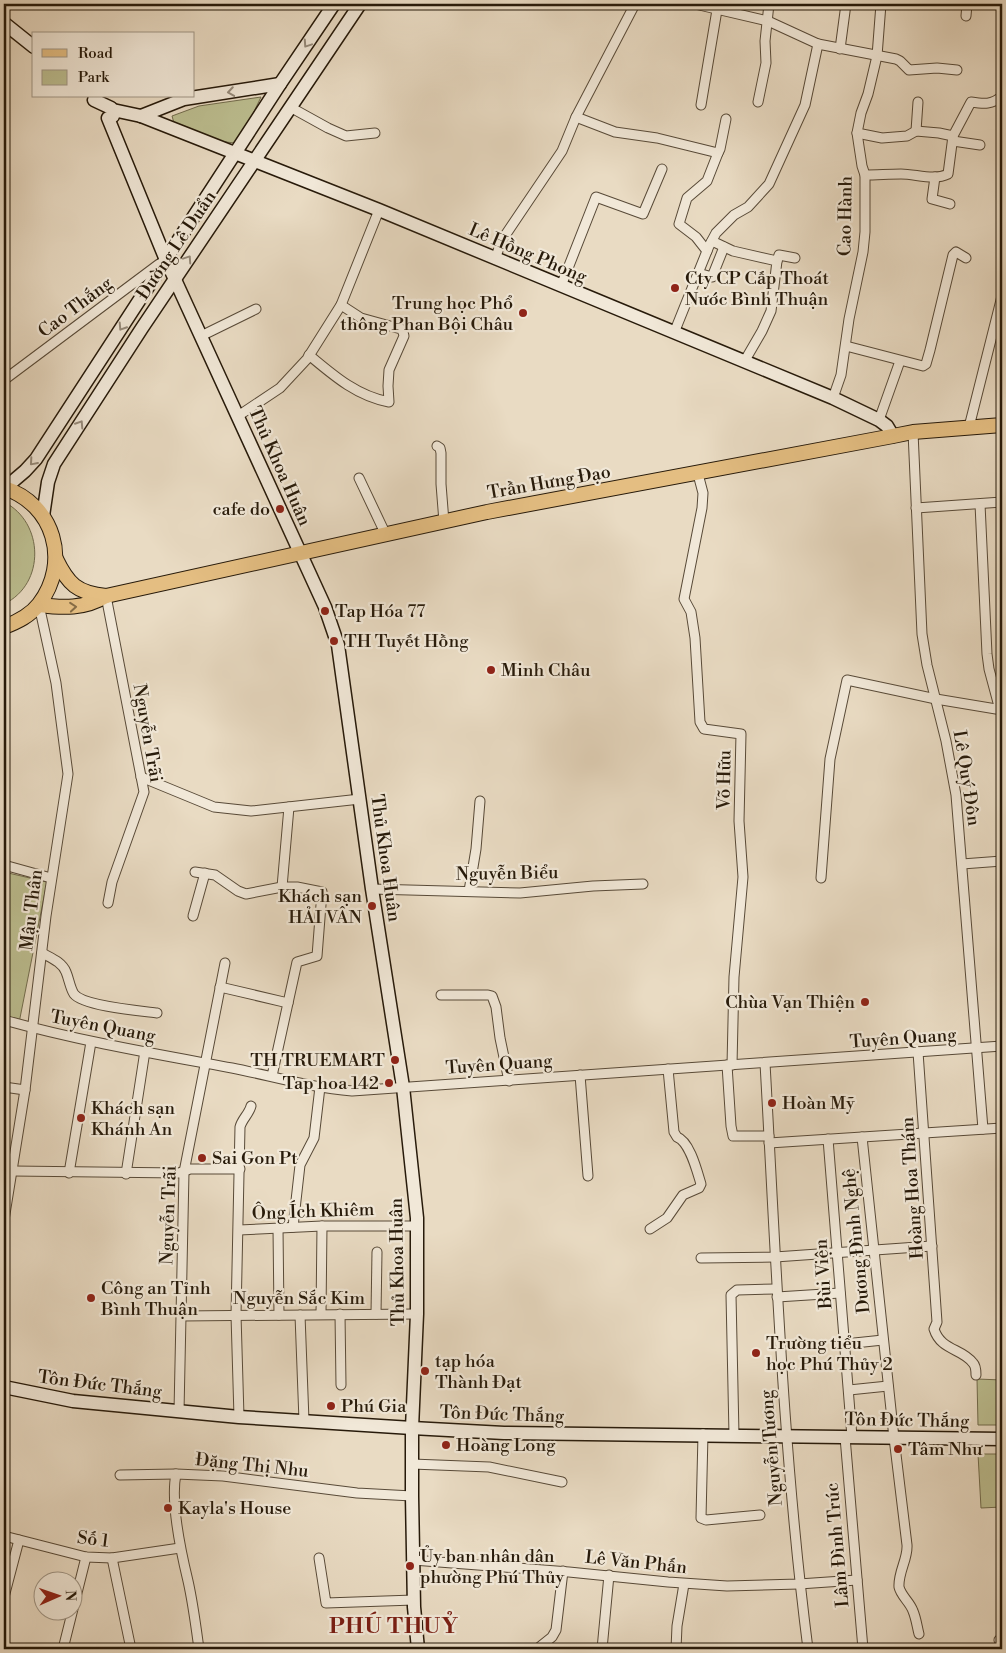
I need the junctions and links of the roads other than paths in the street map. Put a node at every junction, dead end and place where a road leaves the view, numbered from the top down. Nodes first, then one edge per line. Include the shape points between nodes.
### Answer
1 (334, 4) edge
2 (360, 4) edge
3 (635, 4) edge
4 (695, 4) edge
5 (769, 4) edge
6 (846, 4) edge
7 (881, 4) edge
8 (967, 4) edge
9 (718, 6) edge
10 (966, 16) dead end
11 (768, 21) junction
12 (4, 23) edge
13 (818, 44) junction
14 (32, 45) edge
15 (840, 48) junction
16 (877, 56) junction
17 (957, 70) dead end
18 (280, 84) junction
19 (1002, 96) edge
20 (195, 97) edge
21 (93, 98) edge
22 (190, 98) edge
23 (758, 102) dead end
24 (918, 102) dead end
25 (701, 105) dead end
26 (290, 107) junction
27 (108, 113) junction
28 (141, 116) junction
29 (576, 117) junction
30 (726, 119) dead end
31 (916, 131) junction
32 (375, 133) dead end
33 (857, 133) junction
34 (953, 138) junction
35 (980, 145) dead end
36 (235, 153) junction
37 (718, 153) junction
38 (254, 161) junction
39 (662, 169) dead end
40 (866, 175) junction
41 (935, 177) junction
42 (950, 204) dead end
43 (379, 210) junction
44 (712, 241) junction
45 (724, 247) junction
46 (707, 251) junction
47 (495, 258) junction
48 (795, 258) dead end
49 (966, 258) dead end
50 (166, 260) junction
51 (777, 261) junction
52 (698, 273) junction
53 (175, 279) junction
54 (561, 286) junction
55 (1002, 296) edge
56 (341, 305) junction
57 (256, 309) dead end
58 (674, 333) junction
59 (201, 336) junction
60 (846, 346) junction
61 (309, 355) junction
62 (900, 361) junction
63 (744, 362) junction
64 (4, 380) edge
65 (832, 398) junction
66 (238, 416) junction
67 (879, 420) junction
68 (1002, 425) edge
69 (969, 428) junction
70 (913, 432) junction
71 (893, 436) junction
72 (437, 446) dead end
73 (698, 474) junction
74 (359, 478) dead end
75 (4, 488) edge
76 (1002, 502) edge
77 (980, 504) junction
78 (916, 508) junction
79 (43, 516) junction
80 (444, 522) junction
81 (386, 535) junction
82 (300, 554) junction
83 (56, 559) junction
84 (106, 596) junction
85 (38, 605) junction
86 (4, 627) edge
87 (936, 699) junction
88 (1001, 710) edge
89 (141, 777) junction
90 (360, 799) junction
91 (480, 801) dead end
92 (289, 807) junction
93 (1002, 861) edge
94 (962, 864) junction
95 (4, 865) edge
96 (195, 872) dead end
97 (205, 873) junction
98 (51, 878) junction
99 (821, 878) dead end
100 (643, 884) dead end
101 (282, 888) junction
102 (372, 889) junction
103 (469, 891) junction
104 (108, 902) dead end
105 (193, 916) dead end
106 (42, 953) junction
107 (225, 963) dead end
108 (220, 987) junction
109 (441, 995) dead end
110 (288, 1003) junction
111 (157, 1013) dead end
112 (4, 1020) edge
113 (34, 1028) junction
114 (91, 1042) junction
115 (1002, 1046) edge
116 (976, 1049) junction
117 (145, 1051) junction
118 (918, 1052) junction
119 (765, 1063) junction
120 (206, 1064) junction
121 (729, 1065) junction
122 (668, 1069) junction
123 (580, 1075) junction
124 (272, 1076) junction
125 (508, 1081) junction
126 (4, 1087) edge
127 (320, 1087) junction
128 (403, 1087) junction
129 (25, 1090) junction
130 (251, 1106) dead end
131 (1002, 1128) edge
132 (983, 1129) junction
133 (924, 1133) junction
134 (862, 1137) junction
135 (769, 1139) junction
136 (828, 1139) junction
137 (240, 1168) junction
138 (184, 1172) junction
139 (69, 1173) junction
140 (126, 1174) junction
141 (9, 1175) edge
142 (588, 1176) dead end
143 (4, 1220) edge
144 (322, 1226) junction
145 (417, 1226) junction
146 (293, 1227) junction
147 (278, 1228) junction
148 (650, 1229) dead end
149 (239, 1230) junction
150 (932, 1246) junction
151 (873, 1250) junction
152 (377, 1252) dead end
153 (837, 1252) junction
154 (775, 1257) junction
155 (700, 1258) dead end
156 (777, 1293) junction
157 (840, 1293) junction
158 (321, 1314) junction
159 (340, 1314) junction
160 (376, 1314) junction
161 (417, 1314) junction
162 (236, 1315) junction
163 (279, 1315) junction
164 (300, 1315) junction
165 (182, 1316) junction
166 (883, 1340) junction
167 (845, 1344) junction
168 (976, 1375) dead end
169 (341, 1385) dead end
170 (888, 1386) junction
171 (4, 1387) edge
172 (849, 1390) junction
173 (179, 1412) junction
174 (239, 1417) junction
175 (304, 1422) junction
176 (412, 1428) junction
177 (703, 1434) junction
178 (734, 1435) junction
179 (786, 1436) junction
180 (848, 1437) junction
181 (894, 1438) junction
182 (1002, 1439) edge
183 (412, 1464) junction
184 (176, 1474) junction
185 (120, 1475) dead end
186 (562, 1482) dead end
187 (412, 1496) junction
188 (760, 1515) dead end
189 (4, 1536) edge
190 (19, 1540) junction
191 (180, 1548) junction
192 (86, 1557) junction
193 (112, 1558) junction
194 (320, 1558) dead end
195 (413, 1560) junction
196 (563, 1571) junction
197 (609, 1575) junction
198 (857, 1580) junction
199 (684, 1584) junction
200 (799, 1584) junction
201 (4, 1597) edge
202 (414, 1600) junction
203 (919, 1634) dead end
204 (63, 1649) edge
205 (130, 1649) edge
206 (199, 1649) edge
207 (418, 1649) edge
208 (536, 1649) edge
209 (602, 1649) edge
210 (676, 1649) edge
211 (808, 1649) edge
212 (863, 1649) edge

1 -> 18 main road, Đường Lê Duẩn
2 - 26 main road, Đường Lê Duẩn
3 - 29 street
4 - 9 street
5 - 11 street
6 - 15 street
7 - 16 street, Cao Hành
8 - 10 street
9 - 11 street
9 - 25 street
11 - 13 street
11 - 23 street via 766,63
12 - 14 main road
13 - 15 street
13 - 44 street via 804,105 769,184 748,207 734,215 716,233
15 - 16 street
16 - 17 street via 900,61 909,70
16 - 33 street, Cao Hành
18 -> 20 main road
18 - 36 main road, Đường Lê Duẩn
19 - 34 street via 986,104 971,102
21 - 27 main road, Lê Hồng Phong
22 -> 28 main road
24 - 31 street
26 - 32 street via 346,136
26 - 38 main road, Đường Lê Duẩn
27 - 28 main road, Lê Hồng Phong
27 - 50 main road, Thủ Khoa Huân
28 - 36 main road, Lê Hồng Phong
29 - 37 street via 615,132 657,138
29 - 47 street via 562,151 502,240
30 - 37 street
31 - 33 street via 898,138
31 - 34 street
33 - 40 street, Cao Hành
34 - 35 street
34 - 41 street via 948,174
36 - 38 main road, Lê Hồng Phong
36 - 50 main road, Đường Lê Duẩn
37 - 46 street via 707,181 687,198 679,224
38 - 43 main road, Lê Hồng Phong
53 -> 38 main road, Đường Lê Duẩn
39 - 54 street via 643,214 596,197
40 - 41 street
40 - 60 street, Cao Hành via 864,241
41 - 42 street via 932,199
43 - 47 main road, Lê Hồng Phong
43 - 56 street
44 - 45 street
44 - 46 street
45 - 51 street
45 - 52 street via 712,277
46 - 52 street
47 - 54 main road, Lê Hồng Phong
48 - 51 street via 780,255
49 - 62 street via 956,252 953,255 926,364
50 - 53 main road, Thủ Khoa Huân
50 - 64 street, Cao Thắng
50 -> 75 main road, Đường Lê Duẩn via 36,459
51 - 63 street via 771,311
52 - 58 street
53 - 59 main road, Thủ Khoa Huân
79 -> 53 main road, Đường Lê Duẩn via 54,464
54 - 58 main road, Lê Hồng Phong
55 - 69 street
56 - 61 street
56 - 61 street via 361,318 403,332 389,370 390,402 362,394 340,381
57 - 59 street
58 - 63 main road, Lê Hồng Phong
59 - 66 main road, Thủ Khoa Huân
60 - 62 street
60 - 65 street, Cao Hành via 842,375
61 - 66 street via 280,388
62 - 67 street
63 - 65 main road, Lê Hồng Phong
65 - 67 main road, Lê Hồng Phong
66 - 82 main road, Thủ Khoa Huân
67 - 71 main road, Lê Hồng Phong
68 - 69 main road, Trần Hưng Đạo
69 - 70 main road, Trần Hưng Đạo
70 - 71 main road, Trần Hưng Đạo
70 - 78 street, Lê Quý Đôn
71 - 73 main road, Trần Hưng Đạo
72 - 80 street via 441,453
73 - 80 main road, Trần Hưng Đạo
73 - 121 street, Võ Hữu via 703,493 702,508 684,599 691,612 695,638 700,722 704,729 741,734 739,821 743,877
74 - 81 street
75 - 79 main road via 22,496
76 - 77 street
77 - 78 street
77 - 88 street via 987,654
78 - 87 street, Lê Quý Đôn via 922,634 926,665
79 - 83 main road via 55,544
80 - 81 main road, Trần Hưng Đạo
81 - 82 main road, Trần Hưng Đạo
82 - 84 main road, Trần Hưng Đạo
82 - 90 main road, Thủ Khoa Huân via 325,607 338,645
83 - 84 main road, Trần Hưng Đạo via 71,584 90,594
83 - 85 main road via 51,583
85 -> 84 main road, Trần Hưng Đạo via 66,608 94,603
84 - 89 street, Nguyễn Trãi
85 - 86 main road via 20,621
85 - 98 street, Mậu Thân via 56,684 68,774
87 - 88 street
87 - 94 street, Lê Quý Đôn via 951,766
87 - 99 street via 847,680 830,759
89 - 92 street via 214,807 251,811
89 - 104 street, Nguyễn Trãi via 144,792
90 - 92 street
90 - 102 main road, Thủ Khoa Huân
91 - 103 street
92 - 101 street
93 - 94 street
94 - 116 street, Lê Quý Đôn
95 - 98 street
96 - 97 street
97 - 101 street via 216,875 246,894
97 - 105 street
98 - 106 street, Mậu Thân
100 - 103 street, Nguyễn Biểu via 520,893
101 - 110 street via 322,892 317,956 297,962
102 - 103 street, Nguyễn Biểu
102 - 128 main road, Thủ Khoa Huân
106 - 111 street via 66,970 78,998
106 - 113 street, Mậu Thân
107 - 108 street, Nguyễn Trãi
108 - 110 street
108 - 120 street, Nguyễn Trãi
109 - 125 street via 492,996
110 - 124 street
112 - 113 street, Tuyên Quang
113 - 114 street, Tuyên Quang
113 - 129 street, Mậu Thân
114 - 117 street, Tuyên Quang
114 - 139 street
115 - 116 street, Tuyên Quang
116 - 118 street, Tuyên Quang
116 - 132 street, Lê Quý Đôn
117 - 120 street, Tuyên Quang
117 - 140 street
118 - 119 street, Tuyên Quang
118 - 133 street, Hoàng Hoa Thám
119 - 121 street, Tuyên Quang
119 - 135 street, Nguyễn Tương
120 - 124 street, Tuyên Quang
120 - 138 street, Nguyễn Trãi
121 - 122 street, Tuyên Quang
121 - 135 street via 733,1136
122 - 123 street, Tuyên Quang
122 - 148 street via 674,1132 683,1140 692,1157 701,1184 684,1195 667,1218
123 - 125 street, Tuyên Quang
123 - 142 street
124 - 127 street, Tuyên Quang
125 - 128 street, Tuyên Quang
126 - 129 street
127 - 128 street, Tuyên Quang via 358,1091
127 - 146 street via 314,1138 300,1165
128 - 145 main road, Thủ Khoa Huân
129 - 141 street, Mậu Thân
130 - 137 street via 241,1122
131 - 132 street
132 - 133 street
133 - 134 street
133 - 150 street, Hoàng Hoa Thám
134 - 136 street
134 - 151 street, Dương Đình Nghệ
135 - 136 street
135 - 154 street, Nguyễn Tương
136 - 153 street, Bùi Viện
137 - 138 street via 190,1169
137 - 149 street
138 - 140 street
138 - 165 street, Nguyễn Trãi
139 - 140 street
139 - 141 street
141 - 143 street, Mậu Thân
144 - 145 street, Ông Ích Khiêm
144 - 146 street, Ông Ích Khiêm
144 - 158 street
145 - 161 main road, Thủ Khoa Huân
146 - 147 street, Ông Ích Khiêm
147 - 149 street, Ông Ích Khiêm
147 - 163 street
149 - 162 street
150 - 151 street
150 - 168 street, Hoàng Hoa Thám via 938,1322 934,1329 936,1336 974,1364
151 - 153 street
151 - 166 street, Dương Đình Nghệ
152 - 160 street
153 - 154 street
153 - 157 street, Bùi Viện
154 - 155 street
154 - 156 street, Nguyễn Tương
156 - 157 street
156 - 178 street via 738,1290 731,1295
156 - 179 street, Nguyễn Tương
157 - 167 street, Bùi Viện
158 - 159 street, Nguyễn Sắc Kim
158 - 164 street, Nguyễn Sắc Kim
159 - 160 street, Nguyễn Sắc Kim
159 - 169 street
160 - 161 street, Nguyễn Sắc Kim
161 - 176 main road, Thủ Khoa Huân
162 - 163 street, Nguyễn Sắc Kim
162 - 165 street, Nguyễn Sắc Kim
162 - 174 street
163 - 164 street, Nguyễn Sắc Kim
164 - 175 street
165 - 173 street, Nguyễn Trãi
166 - 167 street
166 - 170 street, Dương Đình Nghệ
167 - 172 street, Bùi Viện
170 - 172 street
170 - 181 street, Dương Đình Nghệ
171 - 173 main road, Tôn Đức Thắng via 73,1401
172 - 180 street, Bùi Viện
173 - 174 main road, Tôn Đức Thắng
174 - 175 main road, Tôn Đức Thắng
175 - 176 main road, Tôn Đức Thắng
176 - 177 main road, Tôn Đức Thắng via 504,1433
176 - 183 main road, Thủ Khoa Huân
177 - 178 main road, Tôn Đức Thắng
177 - 188 street via 701,1518
178 - 179 main road, Tôn Đức Thắng
179 - 180 main road, Tôn Đức Thắng
179 - 200 street, Nguyễn Tương
180 - 181 main road, Tôn Đức Thắng
180 - 198 street, Lâm Đình Trúc
181 - 182 main road, Tôn Đức Thắng
181 - 203 street, Dương Đình Nghệ via 908,1552 902,1564 899,1587 913,1611
183 - 186 street via 489,1467
183 - 187 main road, Thủ Khoa Huân
184 - 185 street
184 - 187 street, Đặng Thị Nhu via 230,1476 357,1493
184 - 191 street, Đặng Thị Nhu
187 - 195 main road, Thủ Khoa Huân
189 - 190 street, Số 1
190 - 192 street, Số 1
190 - 201 street
191 - 193 street, Số 1
191 - 206 street, Đặng Thị Nhu
192 - 193 street, Số 1
192 - 204 street
193 - 205 street
194 - 202 street via 326,1603
195 - 196 street, Lê Văn Phấn
195 - 202 main road, Thủ Khoa Huân
196 - 197 street, Lê Văn Phấn
196 - 208 street via 556,1630
197 - 199 street, Lê Văn Phấn
197 - 209 street
198 - 200 street, Lê Văn Phấn
198 - 212 street, Lâm Đình Trúc
199 - 200 street, Lê Văn Phấn
199 - 210 street
200 - 211 street, Nguyễn Tương
202 - 207 main road, Thủ Khoa Huân

